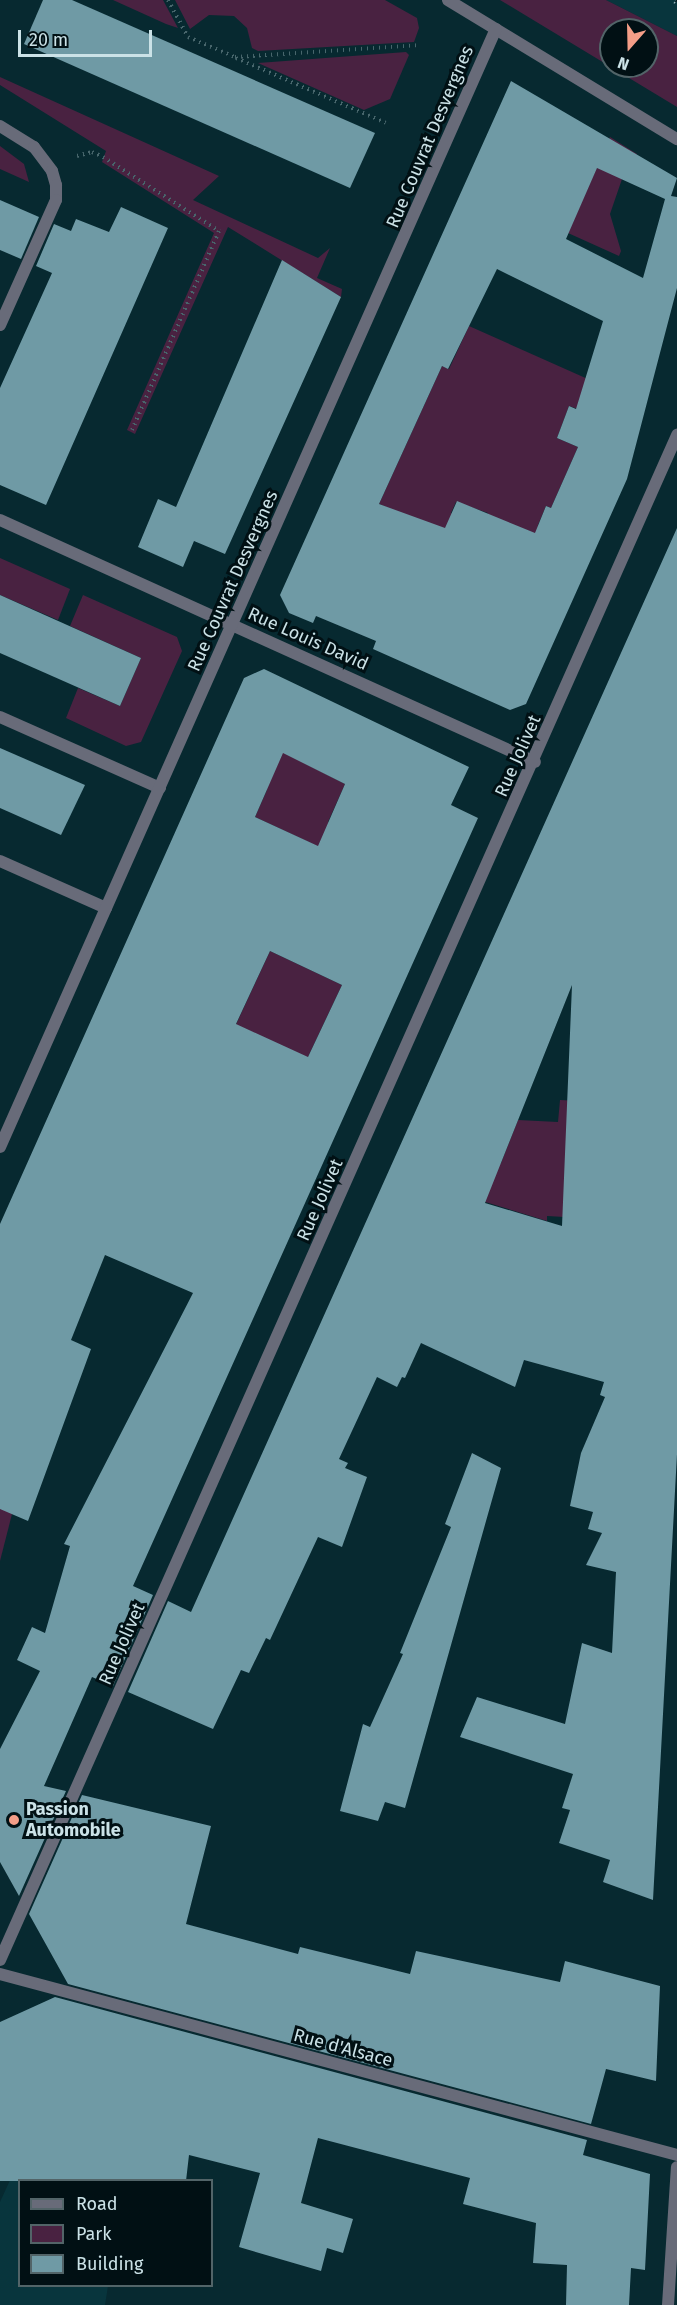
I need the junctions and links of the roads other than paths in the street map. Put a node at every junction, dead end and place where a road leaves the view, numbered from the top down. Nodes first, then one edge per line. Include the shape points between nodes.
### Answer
1 (448, 0) edge
2 (496, 29) junction
3 (0, 126) edge
4 (677, 139) edge
5 (0, 325) edge
6 (677, 435) edge
7 (0, 520) edge
8 (233, 625) junction
9 (0, 717) edge
10 (535, 762) junction
11 (160, 788) junction
12 (0, 861) edge
13 (106, 908) junction
14 (0, 1147) edge
15 (0, 1960) edge
16 (0, 1974) edge
17 (677, 2155) edge
18 (677, 2167) edge
19 (668, 2305) edge

1 - 2 street
2 - 4 street
2 - 8 street, Rue Couvrat Desvergnes
3 - 5 street via 34,147 52,171 56,200
6 - 10 street, Rue Jolivet
7 - 8 street, Rue Louis David
8 - 10 street, Rue Louis David
8 - 11 street, Rue Couvrat Desvergnes
9 - 11 street
10 - 15 street, Rue Jolivet
11 - 13 street, Rue Couvrat Desvergnes
12 - 13 street
13 - 14 street, Rue Couvrat Desvergnes
16 - 17 street, Rue d'Alsace
18 - 19 street

